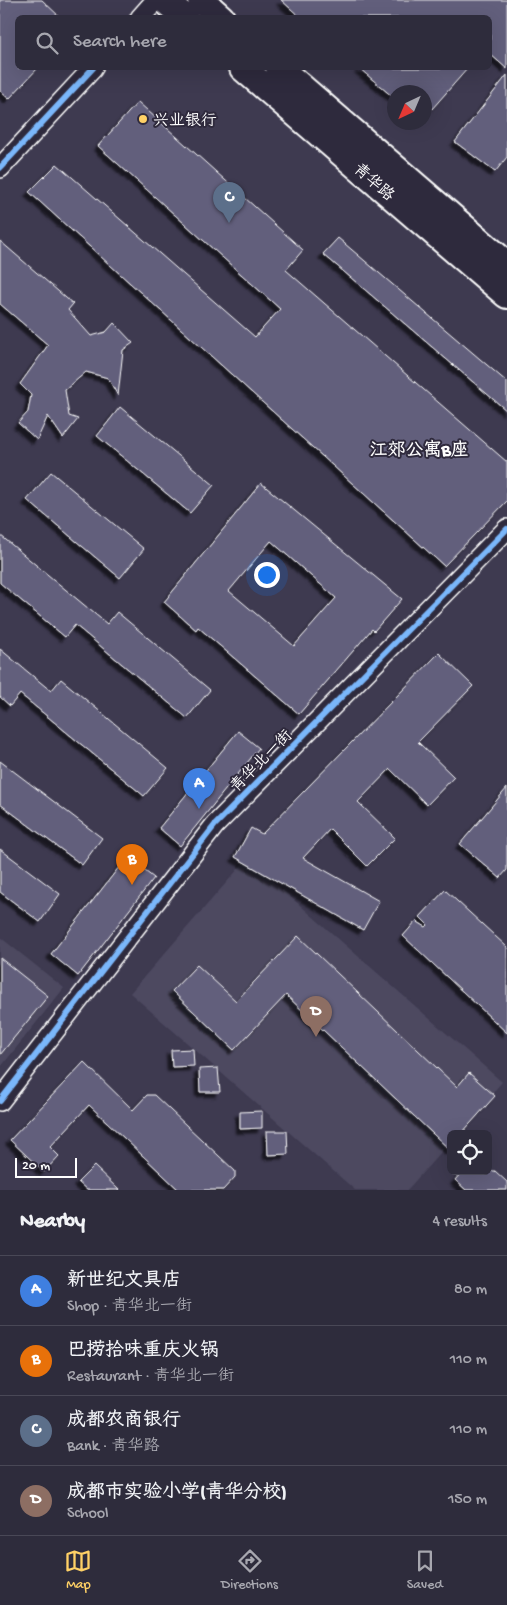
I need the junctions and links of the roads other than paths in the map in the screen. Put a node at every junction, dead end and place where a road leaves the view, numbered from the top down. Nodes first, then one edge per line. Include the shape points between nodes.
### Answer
1 (156, 0) edge
2 (165, 0) edge
3 (201, 0) edge
4 (143, 15) edge
5 (182, 15) edge
6 (218, 15) edge
7 (91, 70) edge
8 (245, 70) edge
9 (281, 70) edge
10 (0, 168) edge
11 (507, 265) edge
12 (507, 295) edge
13 (507, 529) edge
14 (0, 1101) edge

1 - 4 street
2 - 5 main road
3 - 6 main road
7 - 10 street
8 - 12 main road, 青华路
9 - 11 main road, 青华路
13 - 14 street, 青华北一街 via 215,825

